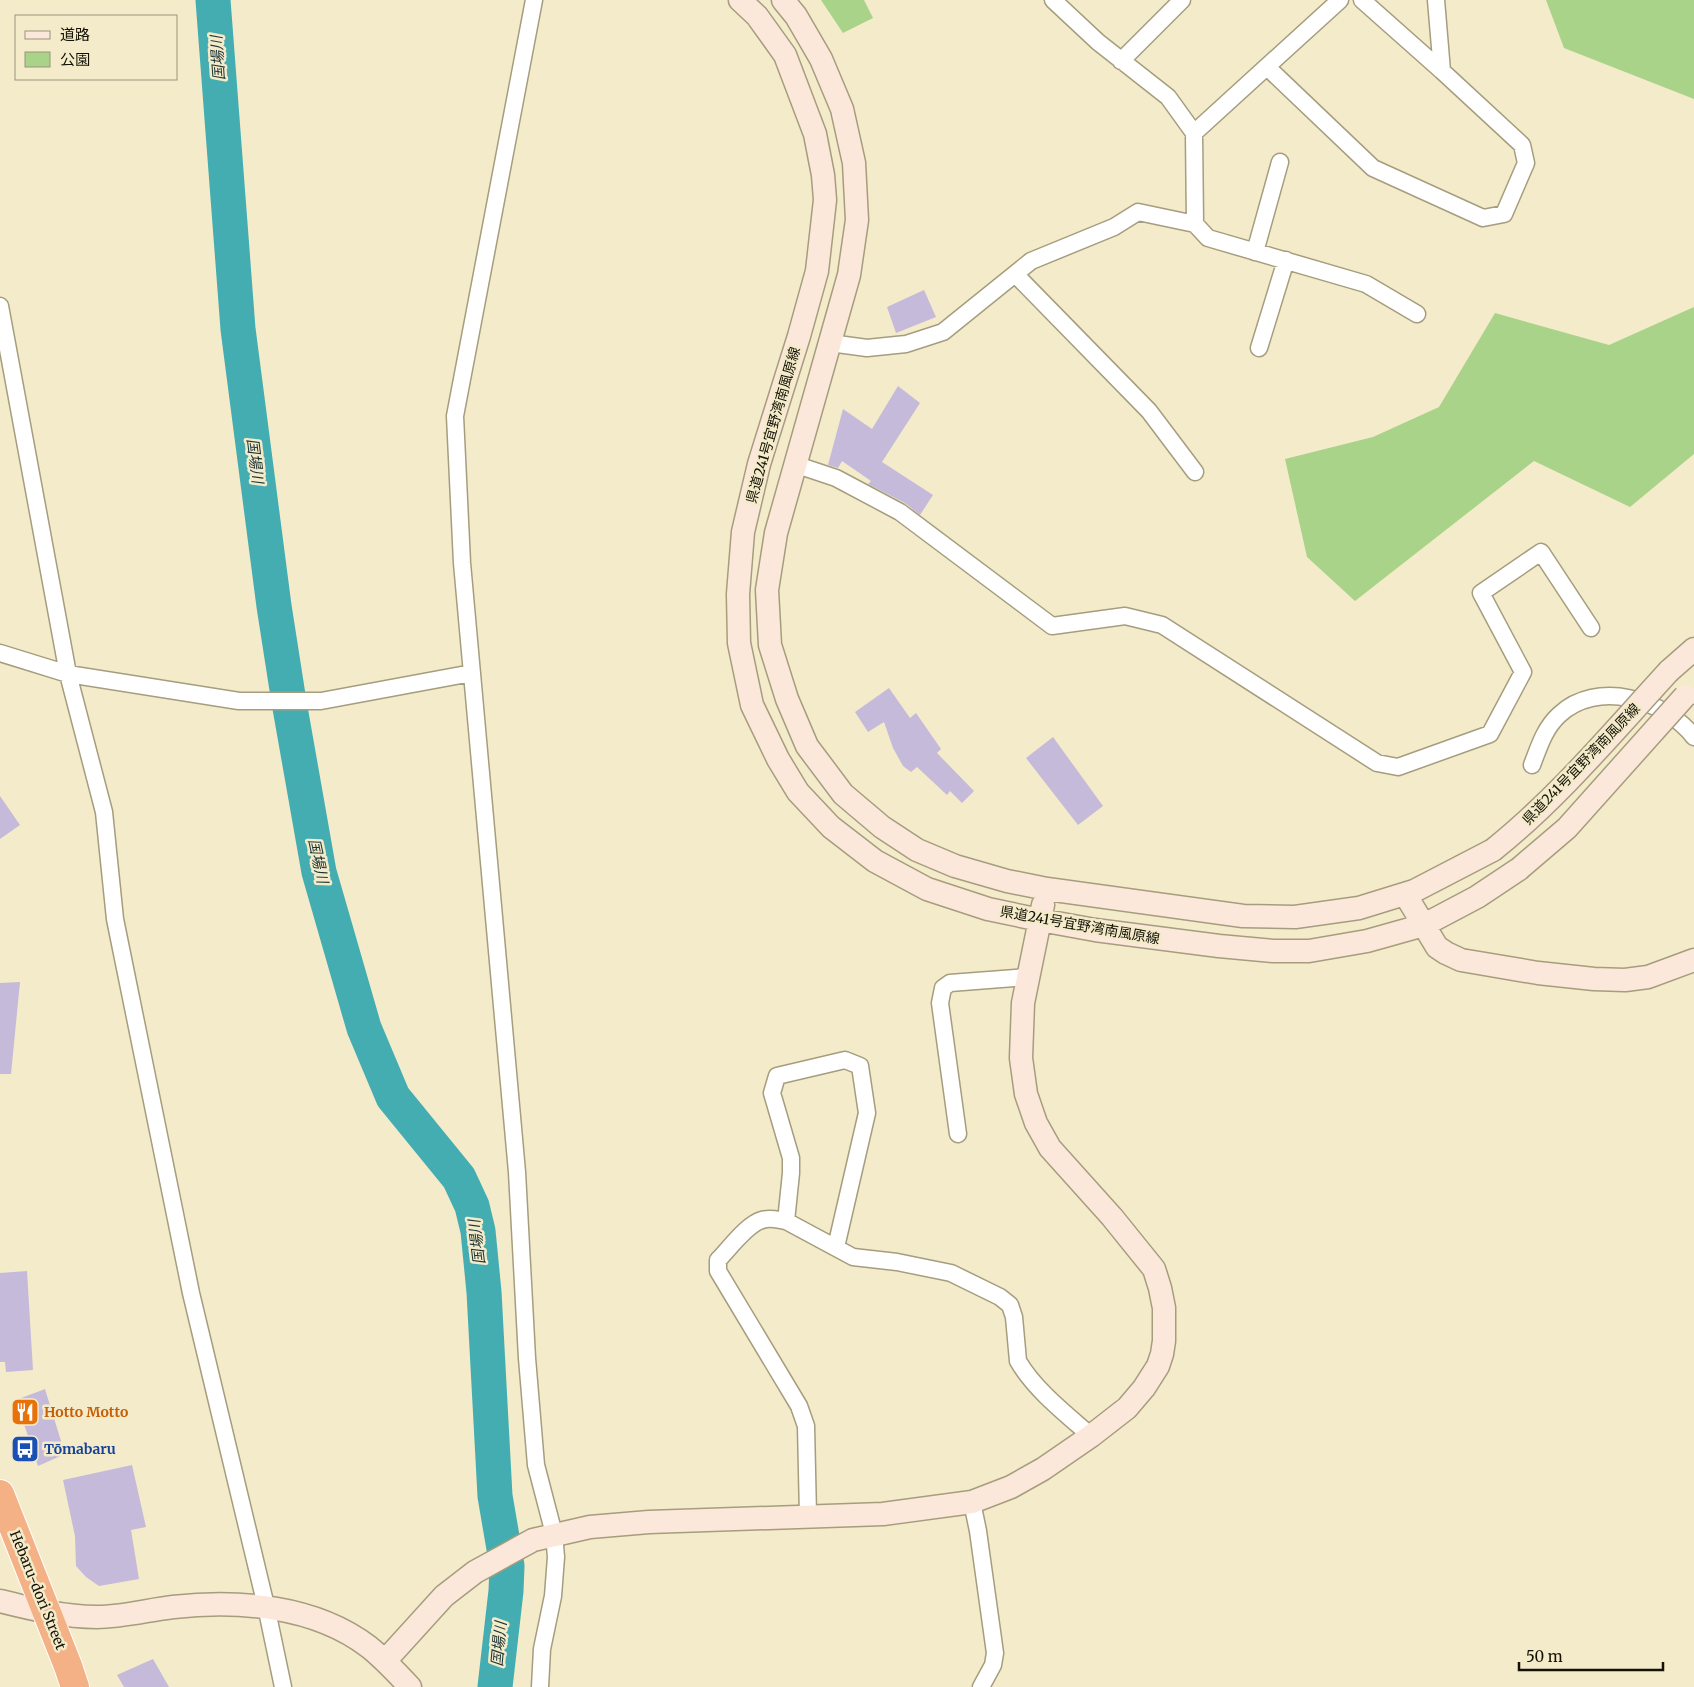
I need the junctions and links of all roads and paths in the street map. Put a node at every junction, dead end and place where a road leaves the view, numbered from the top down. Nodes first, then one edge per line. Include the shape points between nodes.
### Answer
1 (534, 0) edge
2 (740, 0) edge
3 (783, 0) edge
4 (1054, 0) edge
5 (1182, 0) edge
6 (1340, 0) edge
7 (1362, 0) edge
8 (1436, 0) edge
9 (1121, 61) junction
10 (1267, 67) junction
11 (1442, 72) junction
12 (1194, 133) junction
13 (1280, 162) dead end
14 (1195, 224) junction
15 (1255, 252) junction
16 (1286, 260) junction
17 (1015, 274) junction
18 (0, 306) edge
19 (1417, 314) dead end
20 (830, 343) junction
21 (1259, 348) dead end
22 (794, 464) junction
23 (1195, 472) dead end
24 (1591, 628) dead end
25 (1694, 649) edge
26 (0, 653) edge
27 (472, 673) junction
28 (68, 674) junction
29 (1690, 692) edge
30 (1694, 737) edge
31 (1532, 765) dead end
32 (1047, 889) junction
33 (1405, 894) junction
34 (1040, 920) junction
35 (1424, 925) junction
36 (1694, 960) edge
37 (1027, 977) junction
38 (958, 1134) dead end
39 (786, 1222) junction
40 (836, 1247) junction
41 (1091, 1436) junction
42 (0, 1494) edge
43 (972, 1502) junction
44 (808, 1516) junction
45 (544, 1537) junction
46 (0, 1602) edge
47 (266, 1606) junction
48 (46, 1612) junction
49 (385, 1661) junction
50 (75, 1687) edge
51 (283, 1687) edge
52 (410, 1687) edge
53 (540, 1687) edge
54 (981, 1687) edge

1 - 27 street via 455,416 462,564
2 - 34 main road, 県道241号宜野湾南風原線 via 757,16 785,55 815,134 825,200 817,271 759,464 743,532 738,594 739,643 752,705 798,792 831,827 875,861 927,888 988,909
3 - 20 main road, 県道241号宜野湾南風原線 via 821,59 842,110 854,163 857,220 849,275
4 - 9 street
5 - 9 street
6 - 10 street
7 - 11 street
8 - 11 street
9 - 12 street via 1168,97
10 - 11 street via 1373,168 1483,218 1504,214 1526,163 1522,145
10 - 12 street
12 - 14 street
13 - 15 street
14 - 15 street via 1208,238
14 - 17 street via 1138,212 1114,227 1031,261
15 - 16 street
16 - 19 street via 1366,284
16 - 21 street
17 - 20 street via 943,332 906,344 867,348
17 - 23 street via 1150,411
18 - 28 street
20 - 22 main road, 県道241号宜野湾南風原線
22 - 24 street via 836,478 900,512 1052,626 1125,616 1162,625 1377,763 1391,766 1398,767 1490,734 1522,672 1481,593 1541,552
22 - 32 main road, 県道241号宜野湾南風原線 via 776,534 767,590 770,645 787,699 807,746 843,794 882,827 917,850 963,868
25 - 33 main road, 県道241号宜野湾南風原線, bridge via 1669,671 1556,794 1516,832 1493,850
26 - 28 street
27 - 28 street via 321,700 257,701 239,701
27 - 45 street via 517,1172 527,1358
28 - 47 street via 104,812 116,919 191,1294
29 - 35 main road, 県道241号宜野湾南風原線, bridge via 1566,828 1519,868 1477,897
30 - 31 street via 1665,712 1636,700 1604,695 1579,701 1559,715 1543,735
32 - 33 main road, 県道241号宜野湾南風原線 via 1243,916 1295,917 1359,908
32 - 34 main road
33 - 35 main road
34 - 35 main road, 県道241号宜野湾南風原線 via 1133,935 1273,951 1338,947
34 - 37 main road
35 - 36 main road via 1438,947 1461,960 1538,973 1625,980 1648,977
37 - 38 street via 950,982 943,988 940,1003
37 - 41 main road via 1021,1058 1026,1094 1036,1123 1050,1148 1154,1270 1164,1308 1164,1341 1158,1366 1127,1408
39 - 40 street
39 - 40 street via 791,1173 772,1093 777,1076 845,1060 860,1066 867,1113
39 - 44 street via 763,1219 752,1225 718,1260 718,1271 799,1406 806,1426
40 - 41 street via 853,1257 951,1273 1000,1297 1010,1305 1014,1317 1021,1366 1042,1392
41 - 43 main road via 1011,1487
42 - 48 highway, Hebaru-dori Street
43 - 44 main road via 883,1514
43 - 54 street via 995,1653 993,1665
44 - 45 main road via 649,1522 590,1527
45 - 49 main road via 475,1572 444,1596
45 - 53 street via 556,1557 553,1596 542,1649
46 - 48 main road
47 - 48 main road via 206,1604 98,1617
47 - 49 main road via 326,1624 368,1647
47 - 51 street
48 - 50 highway, Hebaru-dori Street
49 - 52 main road

